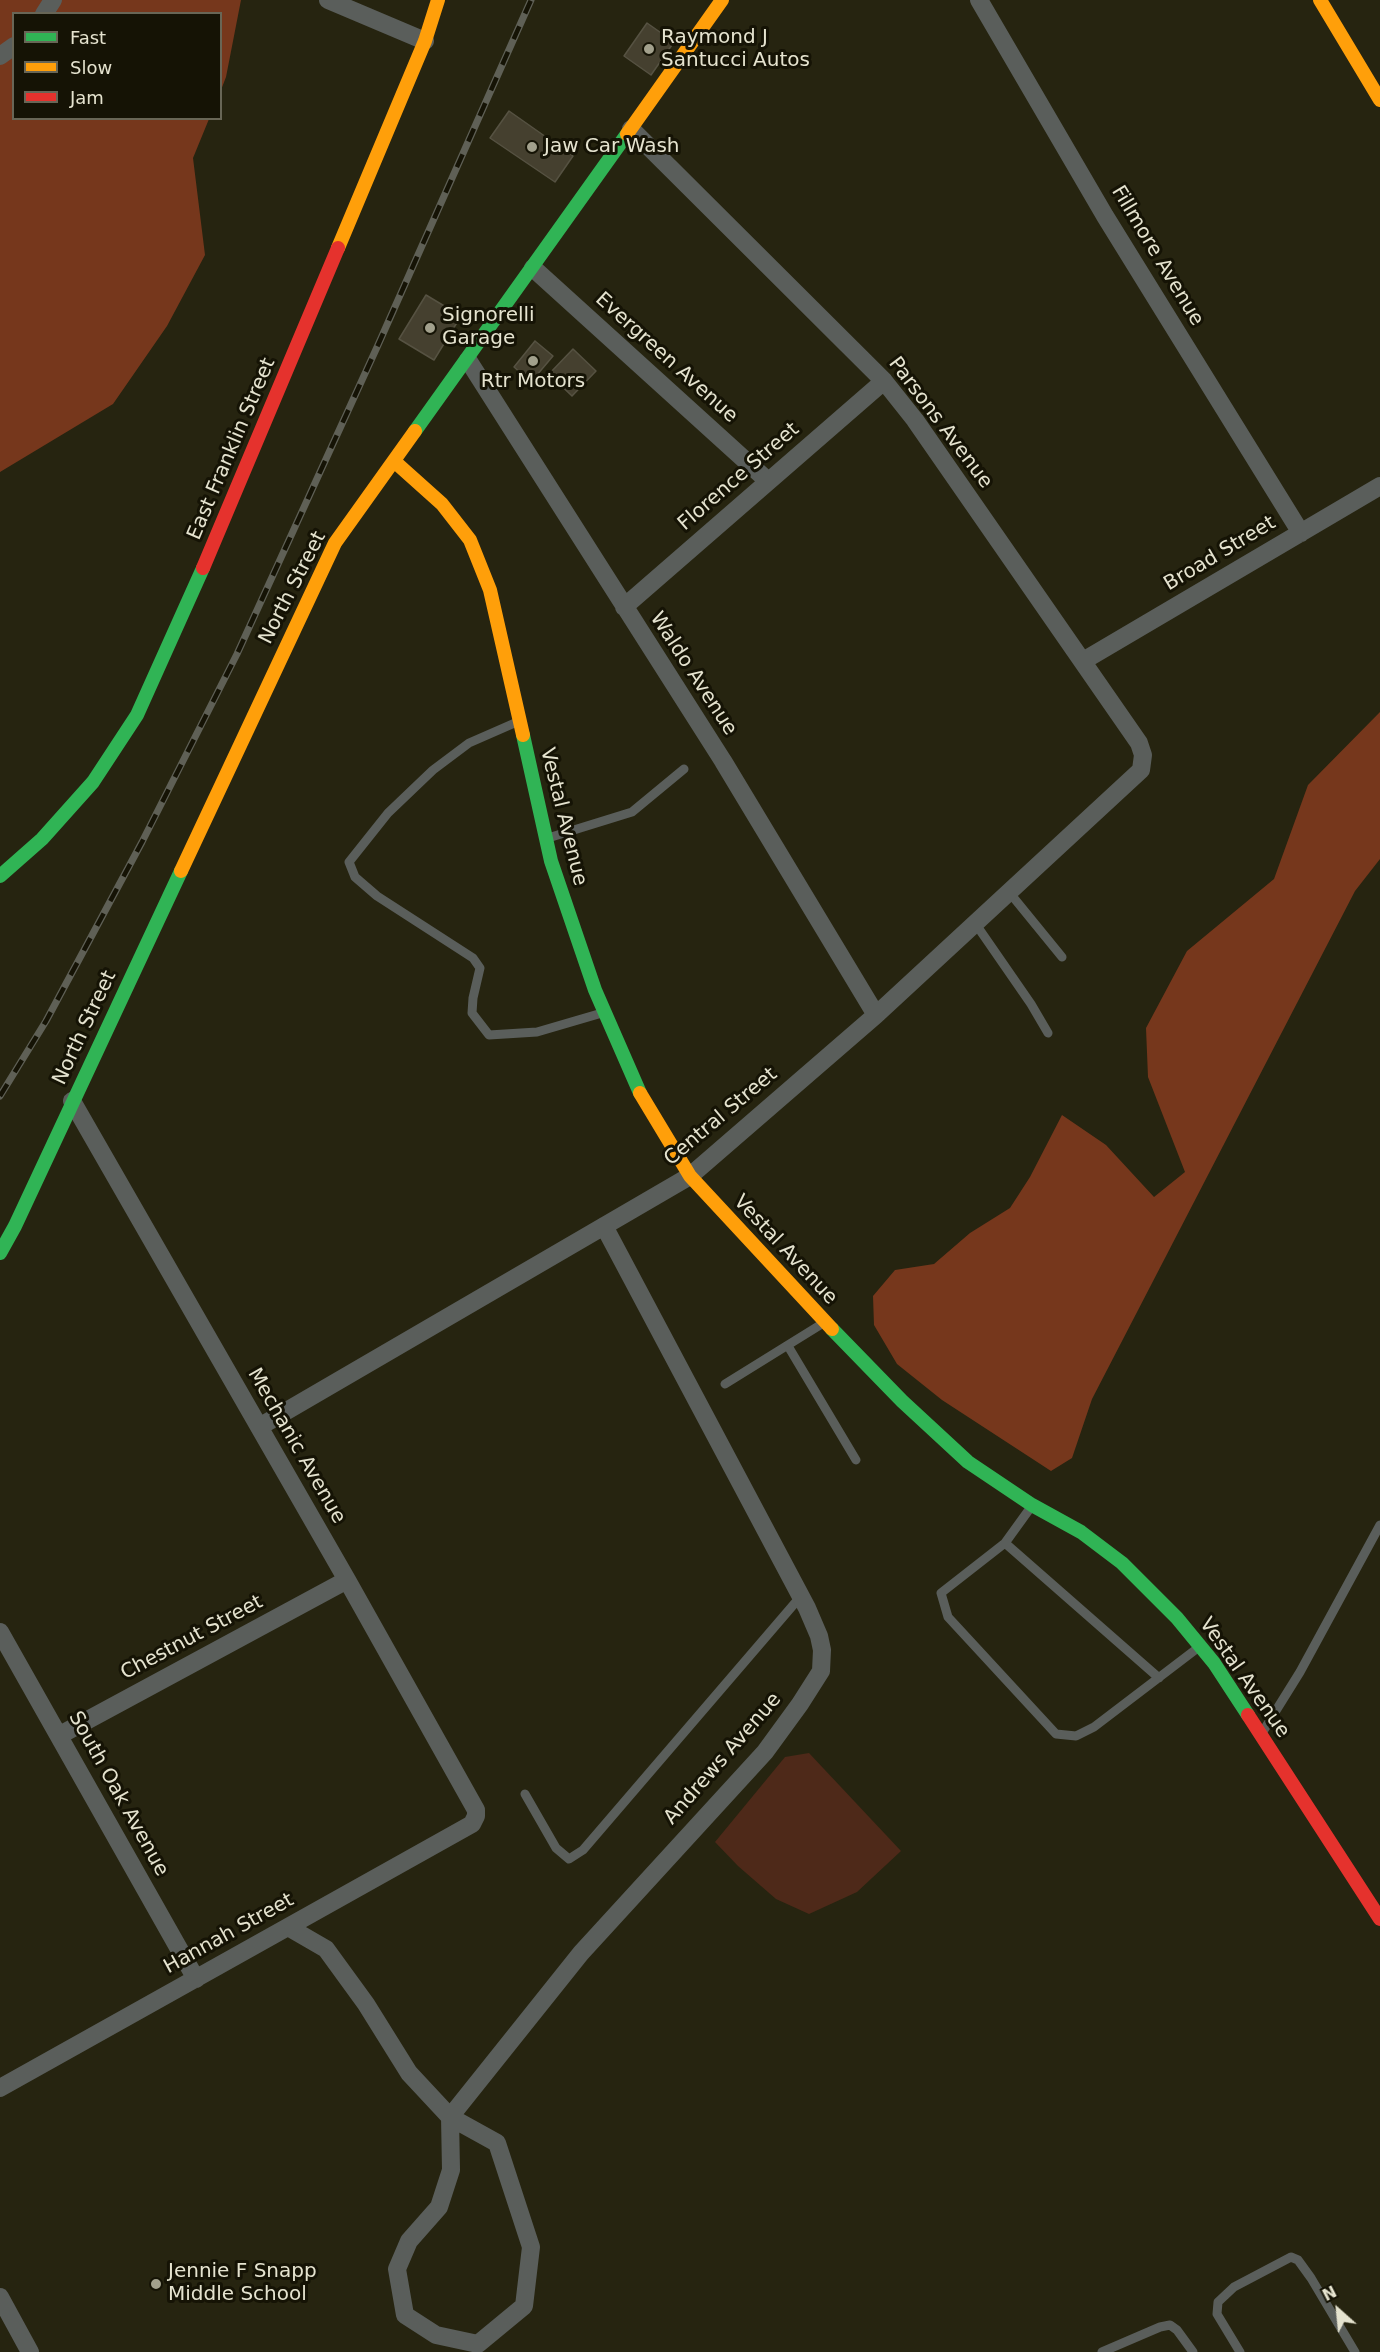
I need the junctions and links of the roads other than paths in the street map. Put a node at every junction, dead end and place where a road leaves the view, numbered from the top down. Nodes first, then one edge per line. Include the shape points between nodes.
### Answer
1 (328, 0) edge
2 (438, 0) edge
3 (722, 0) edge
4 (1320, 0) edge
5 (982, 1) edge
6 (425, 40) junction
7 (1380, 100) edge
8 (631, 129) junction
9 (533, 268) junction
10 (468, 360) junction
11 (884, 381) junction
12 (394, 461) junction
13 (768, 482) junction
14 (1380, 486) edge
15 (1301, 532) junction
16 (624, 607) junction
17 (1083, 661) junction
18 (519, 721) junction
19 (1143, 755) joint
20 (684, 769) dead end
21 (546, 838) junction
22 (0, 876) edge
23 (1009, 892) junction
24 (975, 923) junction
25 (1062, 957) dead end
26 (604, 1013) junction
27 (876, 1015) junction
28 (1048, 1033) dead end
29 (72, 1101) junction
30 (690, 1176) junction
31 (604, 1226) junction
32 (0, 1253) edge
33 (826, 1322) junction
34 (788, 1346) junction
35 (725, 1384) dead end
36 (259, 1427) junction
37 (856, 1460) dead end
38 (1032, 1505) junction
39 (1380, 1525) edge
40 (1005, 1543) junction
41 (346, 1580) junction
42 (801, 1596) junction
43 (0, 1632) edge
44 (1200, 1645) junction
45 (1159, 1678) junction
46 (60, 1735) junction
47 (1261, 1735) junction
48 (525, 1794) dead end
49 (476, 1816) joint
50 (1380, 1919) edge
51 (288, 1927) junction
52 (196, 1979) junction
53 (0, 2088) edge
54 (450, 2117) junction
55 (0, 2297) edge
56 (1123, 2348) edge
57 (30, 2352) edge
58 (1102, 2352) edge
59 (1193, 2352) edge
60 (1240, 2352) edge
61 (1355, 2352) edge

1 - 6 street
2 - 6 street, East Franklin Street
3 - 8 street, North Street
4 - 7 street
5 - 15 street, Fillmore Avenue via 1106,216
6 - 22 street, East Franklin Street via 189,601 137,715 93,782 42,839
8 - 9 street, North Street
8 - 11 street, Parsons Avenue
9 - 10 street, North Street
9 - 13 street, Evergreen Avenue
10 - 12 street, North Street
10 - 16 street, Waldo Avenue
11 - 13 street, Florence Street
11 - 17 street, Parsons Avenue
12 - 18 street, Vestal Avenue via 442,504 470,540 490,590
12 - 29 street, North Street via 335,543 320,571
13 - 16 street, Florence Street
14 - 15 street, Broad Street
15 - 17 street, Broad Street
16 - 27 street, Waldo Avenue via 723,761
17 - 19 street, Parsons Avenue via 1139,743
18 - 21 street, Vestal Avenue
18 - 26 lane via 469,742 433,770 388,813 350,862 355,877 377,896 473,958 480,968 472,1013 489,1035 537,1032
19 - 23 street, Central Street via 1141,770
20 - 21 lane via 632,812
21 - 26 street, Vestal Avenue
23 - 24 street, Central Street
23 - 25 lane
24 - 27 street, Central Street
24 - 28 lane
26 - 30 street, Vestal Avenue via 640,1094
27 - 30 street, Central Street
29 - 32 street, North Street
29 - 36 street, Mechanic Avenue
30 - 31 street, Central Street
30 - 33 street, Vestal Avenue
31 - 36 street, Central Street
31 - 42 street, Andrews Avenue
33 - 34 lane
33 - 38 street, Vestal Avenue via 968,1462
34 - 35 lane
34 - 37 lane
36 - 41 street, Mechanic Avenue
38 - 40 lane
38 - 44 street, Vestal Avenue via 1081,1532 1122,1563
39 - 47 lane
40 - 45 lane
40 - 45 lane via 941,1593 948,1617 1056,1734 1076,1736 1094,1727
41 - 46 street, Chestnut Street
41 - 49 street, Mechanic Avenue
42 - 48 lane via 584,1850 569,1859 556,1848
42 - 54 street, Andrews Avenue via 822,1650 821,1671 800,1704 765,1752 581,1953
43 - 46 street, South Oak Avenue
44 - 45 lane
44 - 47 street, Vestal Avenue
46 - 52 street, South Oak Avenue
47 - 50 street, Vestal Avenue
49 - 51 street, Hannah Street via 472,1824
51 - 52 street, Hannah Street
51 - 54 street via 326,1949 409,2073
52 - 53 street, Hannah Street
54 - 54 street via 451,2170 439,2207 409,2241 397,2269 405,2315 436,2335 478,2344 524,2306 531,2247 497,2143
55 - 57 street
56 - 58 lane
56 - 59 lane via 1170,2325
60 - 61 lane via 1217,2314 1218,2301 1234,2287 1290,2257 1298,2260 1311,2278

